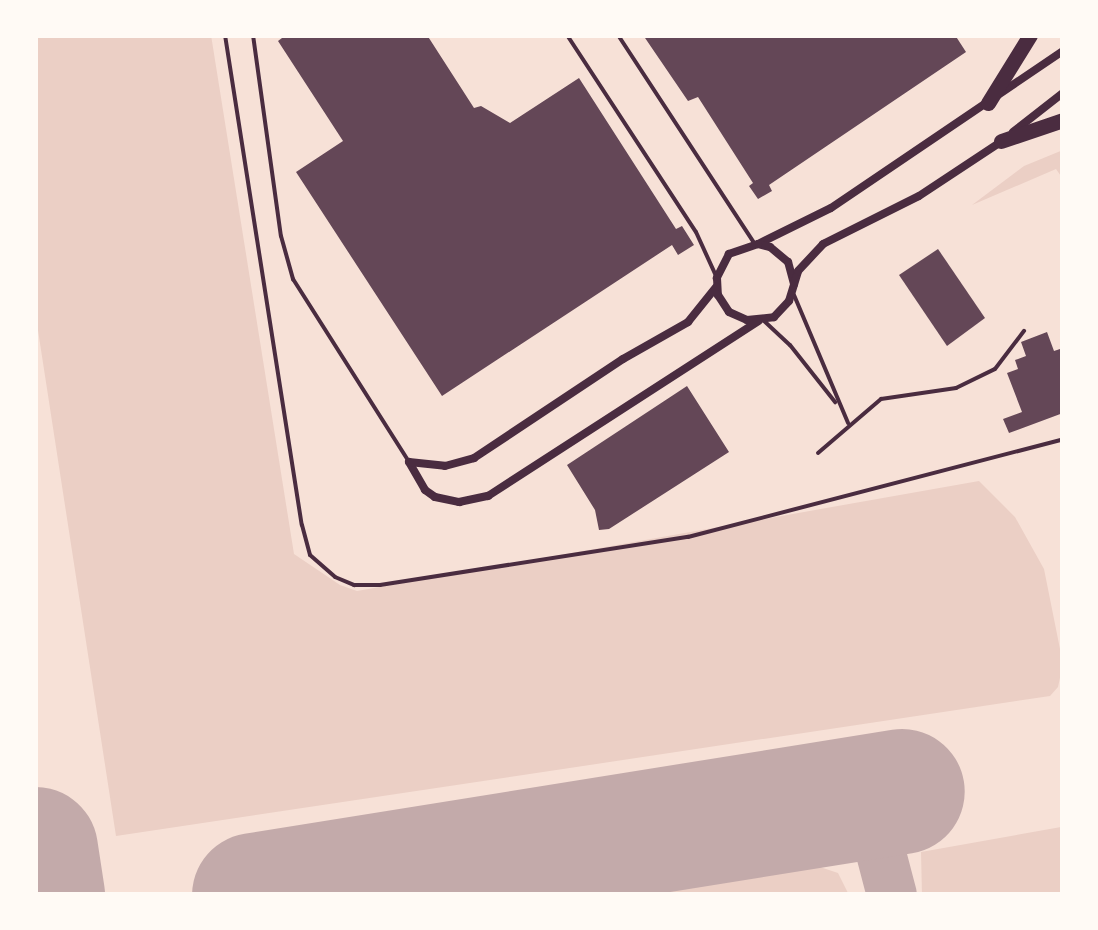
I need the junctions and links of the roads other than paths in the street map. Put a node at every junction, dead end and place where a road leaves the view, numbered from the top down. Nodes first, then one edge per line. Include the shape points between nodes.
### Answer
1 (225, 35) edge
2 (254, 35) edge
3 (578, 35) edge
4 (618, 35) edge
5 (1030, 35) edge
6 (568, 37) edge
7 (1063, 51) edge
8 (1063, 93) edge
9 (988, 103) junction
10 (1063, 120) edge
11 (1002, 141) junction
12 (756, 244) junction
13 (716, 282) junction
14 (793, 288) junction
15 (760, 321) junction
16 (1024, 331) dead end
17 (841, 410) junction
18 (848, 423) junction
19 (1063, 439) edge
20 (818, 453) dead end
21 (409, 462) junction

1 - 19 lane via 302,524 310,555 335,578 380,585 688,536
2 - 21 lane via 281,236 293,279
3 - 6 lane
4 - 12 lane
5 - 9 highway
6 - 13 lane via 696,232
7 - 9 street
8 - 11 street
9 - 12 street via 830,208
10 - 11 highway
11 - 14 street via 919,196 823,244
12 - 13 street via 729,254
12 - 14 street via 788,262
13 - 15 street via 730,312
13 - 21 street via 688,322 474,458 445,466
14 - 15 street via 782,310
14 - 17 lane
15 - 17 lane via 790,345
15 - 21 street via 488,496 458,502 435,497
16 - 18 lane via 1008,356 982,376 956,388 881,399
17 - 18 lane
18 - 20 lane

